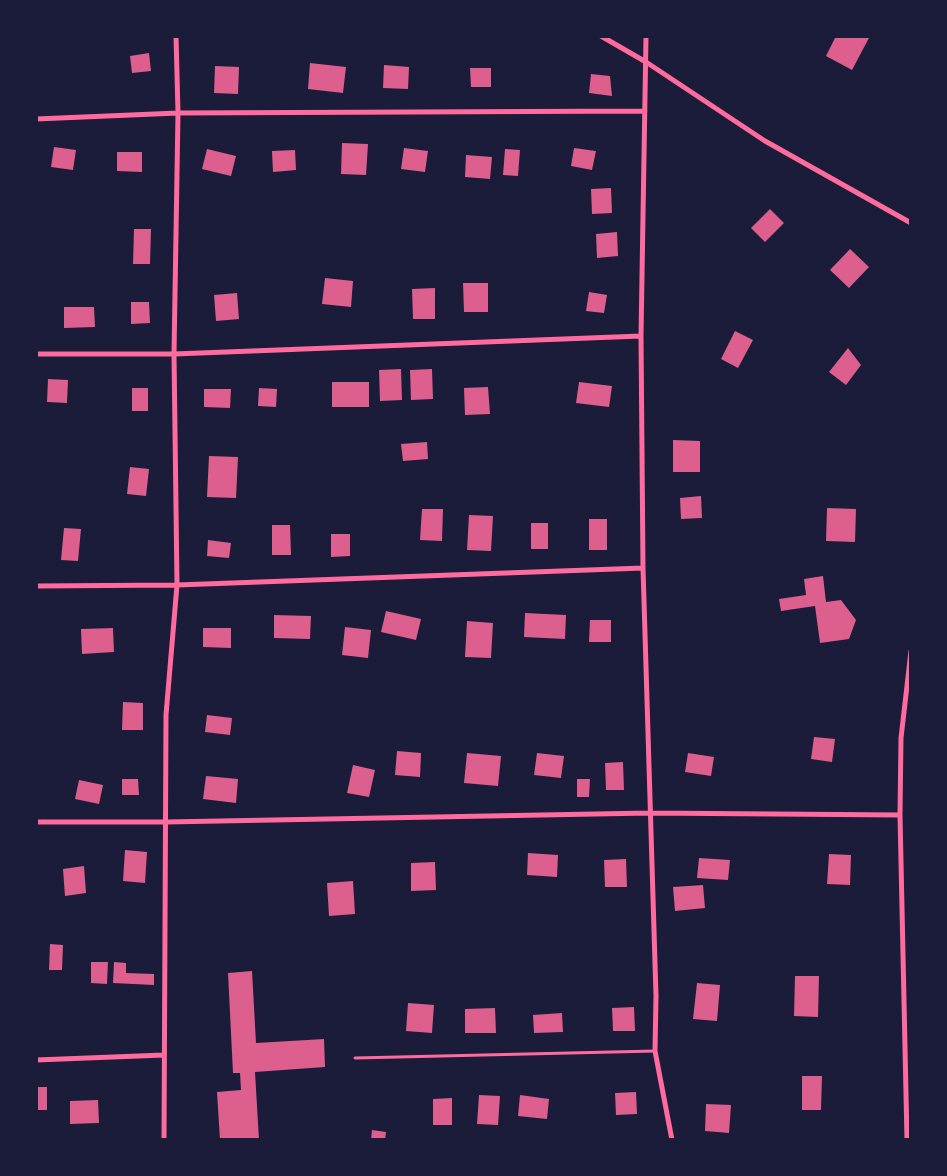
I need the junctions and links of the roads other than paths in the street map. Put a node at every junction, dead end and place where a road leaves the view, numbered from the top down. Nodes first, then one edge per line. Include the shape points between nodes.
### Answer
1 (176, 36) edge
2 (601, 36) edge
3 (646, 36) edge
4 (646, 62) junction
5 (645, 111) junction
6 (178, 113) junction
7 (36, 119) edge
8 (911, 223) edge
9 (641, 336) junction
10 (36, 354) edge
11 (174, 354) junction
12 (643, 568) junction
13 (177, 585) junction
14 (36, 586) edge
15 (911, 651) edge
16 (649, 813) junction
17 (900, 815) junction
18 (36, 822) edge
19 (166, 822) junction
20 (655, 1051) junction
21 (164, 1055) junction
22 (355, 1058) dead end
23 (36, 1060) edge
24 (164, 1140) edge
25 (672, 1140) edge
26 (907, 1140) edge

1 - 6 street
2 - 4 street
3 - 4 street
4 - 5 street
4 - 8 street via 765,142
5 - 6 street
5 - 9 street
6 - 7 street
6 - 11 street
9 - 11 street
9 - 12 street
10 - 11 street
11 - 13 street
12 - 13 street
12 - 16 street
13 - 14 street
13 - 19 street via 166,716
15 - 17 street via 901,738
16 - 17 street
16 - 19 street
16 - 20 street
17 - 26 street
18 - 19 street
19 - 21 street
20 - 22 lane
20 - 25 street
21 - 23 street
21 - 24 street

